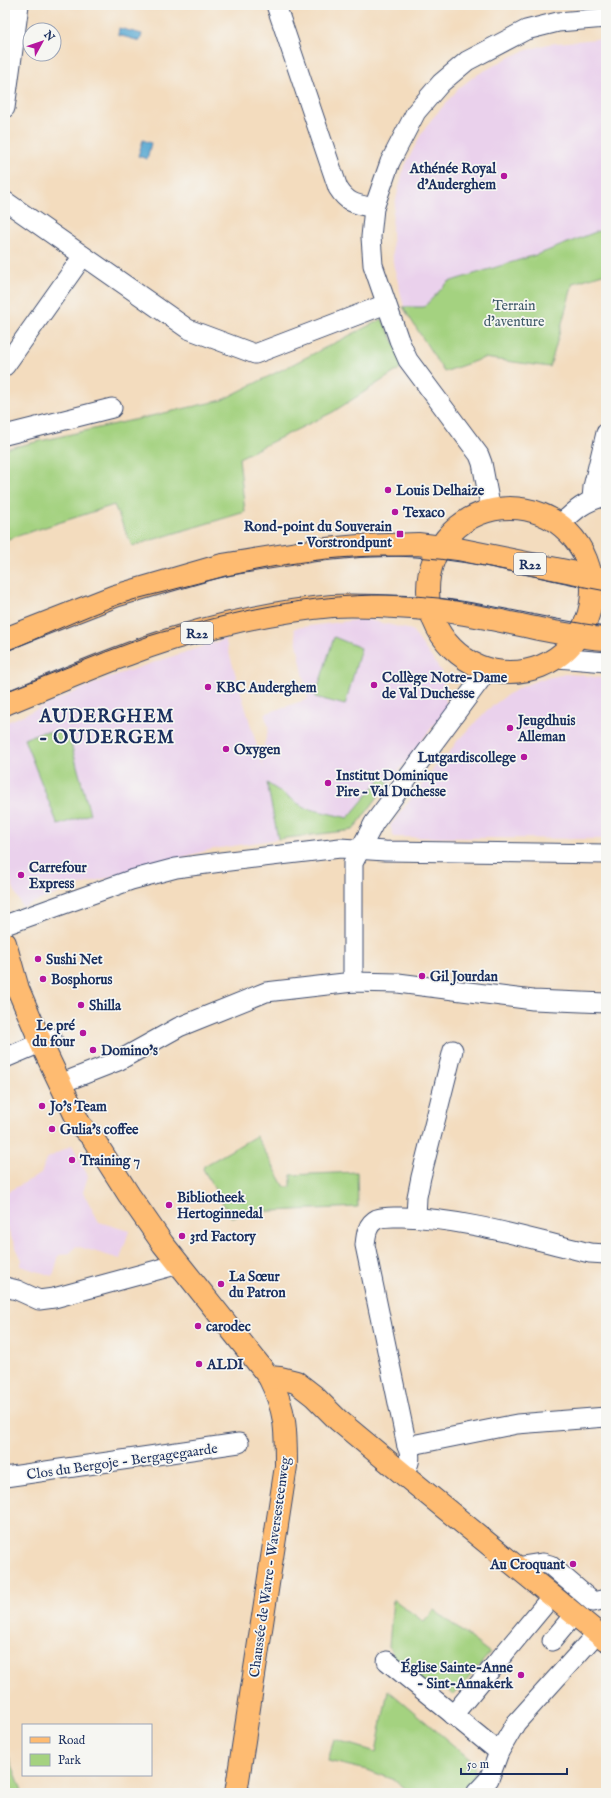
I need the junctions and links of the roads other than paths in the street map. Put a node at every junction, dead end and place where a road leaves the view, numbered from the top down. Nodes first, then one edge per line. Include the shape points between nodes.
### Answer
1 (20, 5) edge
2 (276, 5) edge
3 (606, 18) edge
4 (5, 108) edge
5 (5, 201) edge
6 (374, 208) junction
7 (83, 256) junction
8 (386, 304) junction
9 (5, 366) edge
10 (112, 408) dead end
11 (606, 433) edge
12 (5, 435) edge
13 (599, 498) edge
14 (491, 510) junction
15 (560, 525) junction
16 (440, 547) junction
17 (599, 578) edge
18 (430, 610) junction
19 (579, 636) junction
20 (5, 639) edge
21 (606, 639) edge
22 (557, 658) junction
23 (606, 662) edge
24 (484, 668) junction
25 (5, 704) edge
26 (360, 849) junction
27 (606, 854) edge
28 (5, 925) edge
29 (8, 951) edge
30 (353, 982) junction
31 (606, 1003) edge
32 (47, 1040) junction
33 (453, 1050) dead end
34 (5, 1058) edge
35 (72, 1079) junction
36 (92, 1137) junction
37 (416, 1218) junction
38 (606, 1254) edge
39 (179, 1264) junction
40 (5, 1287) edge
41 (269, 1378) junction
42 (281, 1404) junction
43 (606, 1417) edge
44 (338, 1420) junction
45 (239, 1443) dead end
46 (407, 1446) junction
47 (403, 1474) junction
48 (5, 1477) edge
49 (517, 1566) junction
50 (552, 1596) junction
51 (587, 1610) edge
52 (602, 1636) edge
53 (552, 1641) dead end
54 (387, 1661) dead end
55 (453, 1715) junction
56 (499, 1752) junction
57 (236, 1793) edge
58 (476, 1793) edge

1 - 4 street
2 - 6 street via 338,188 343,197 352,203
3 - 6 street via 558,22 526,30 467,61 441,83 416,112 390,162
5 - 7 street
6 - 8 street via 371,237 373,265
7 - 8 street via 188,329 255,354
7 - 9 street
8 - 14 street via 408,360 479,455
10 - 12 street
11 - 13 street via 593,487
13 - 15 street via 576,509
14 - 15 main road via 527,509 545,515
14 - 16 main road via 471,517 450,534
15 - 17 main road via 575,539
16 - 17 main road, R22
16 - 18 main road via 428,575
16 - 20 main road, R22 via 418,544 358,546 222,565 115,596
17 - 19 main road via 592,597 590,613
18 - 19 main road, R22 via 483,617
18 - 24 main road via 437,628 449,646 465,659
18 - 25 main road, R22 via 332,606 233,623 127,654
19 - 21 main road, R22
19 - 22 main road
22 - 23 street
22 - 24 main road via 540,667 522,672
24 - 26 street via 481,679 374,823
26 - 27 street
26 - 28 street via 340,848 176,868 84,896
26 - 30 street via 353,863
29 - 32 main road, Chaussée de Wavre - Waversesteenweg via 18,989
30 - 31 street via 398,983 533,1000
30 - 35 street via 266,992 179,1027 118,1061
32 - 34 street
32 - 35 main road, Chaussée de Wavre - Waversesteenweg
32 - 36 main road, Chaussée de Wavre - Waversesteenweg via 80,1125
33 - 37 street via 421,1177
35 - 36 main road, Chaussée de Wavre - Waversesteenweg via 89,1121
36 - 39 main road, Chaussée de Wavre - Waversesteenweg via 129,1195
37 - 38 street via 449,1221 590,1253
37 - 46 street via 377,1219 366,1233 366,1245
39 - 40 street via 40,1300
39 - 41 main road, Chaussée de Wavre - Waversesteenweg
41 - 42 main road, Chaussée de Wavre - Waversesteenweg
41 - 44 main road via 296,1382
42 - 44 main road via 315,1407
42 - 57 main road, Chaussée de Wavre - Waversesteenweg via 285,1422 286,1466
43 - 46 street via 517,1424
44 - 47 main road
45 - 48 street, Clos du Bergoje - Bergagegaarde
46 - 47 street via 411,1455
47 - 49 main road
49 - 50 main road
49 - 51 street via 543,1563 550,1565
50 - 51 main road
50 - 55 street
51 - 52 main road
51 - 53 street
52 - 56 street via 516,1724
54 - 55 street
55 - 56 street
56 - 58 street via 488,1779

